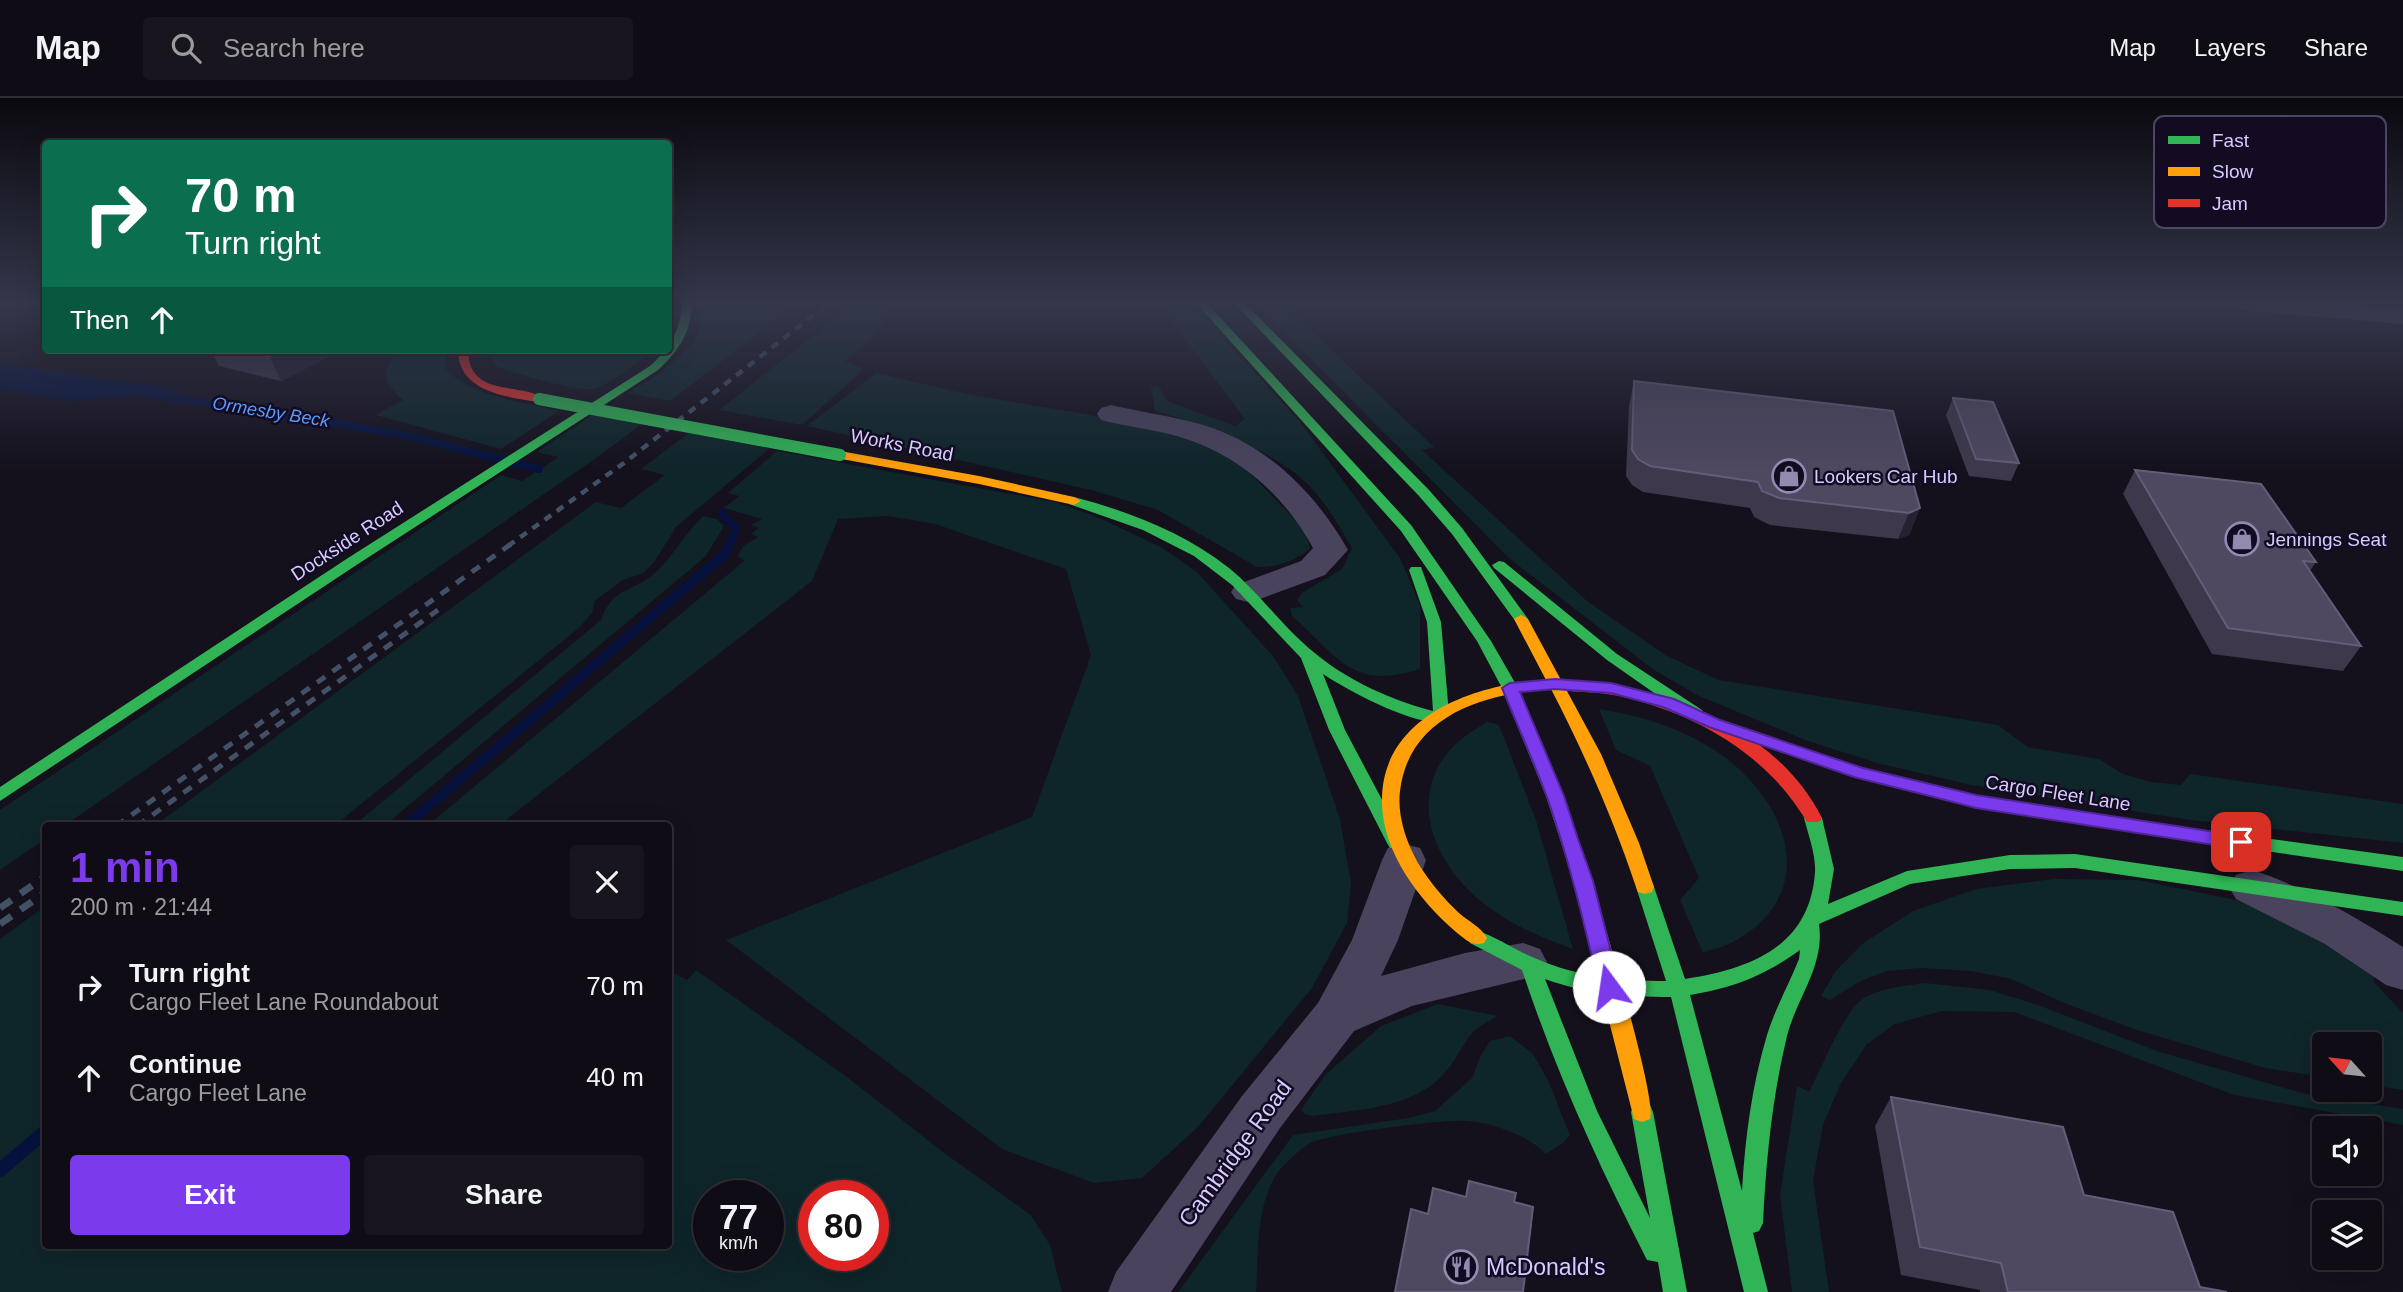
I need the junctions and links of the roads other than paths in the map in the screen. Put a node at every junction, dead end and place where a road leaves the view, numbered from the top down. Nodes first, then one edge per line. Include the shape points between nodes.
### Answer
1 (460, 359) edge
2 (664, 359) edge
3 (1252, 359) edge
4 (1294, 359) edge
5 (1111, 414) dead end
6 (1406, 528) junction
7 (1457, 531) junction
8 (1248, 592) junction
9 (1309, 658) junction
10 (1555, 684) junction
11 (1510, 688) junction
12 (1696, 714) junction
13 (1438, 716) junction
14 (1714, 723) junction
15 (0, 795) edge
16 (1400, 851) junction
17 (2403, 864) edge
18 (2245, 884) junction
19 (2403, 909) edge
20 (1812, 922) junction
21 (1527, 964) junction
22 (2403, 971) edge
23 (1609, 987) junction
24 (1679, 990) junction
25 (1336, 1017) junction
26 (1749, 1262) junction
27 (1675, 1291) edge
28 (1137, 1292) edge
29 (1756, 1292) edge

1 - 8 main road, Works Road, bridge via 473,378 539,399 1028,491 1113,513 1154,528 1204,555
2 - 15 main road, Dockside Road
3 - 6 main road
4 - 7 main road
5 - 8 street via 1200,434 1242,455 1279,480 1318,523 1331,551 1314,568
6 - 11 main road via 1484,641
6 - 13 main road via 1434,614 1440,666
7 - 10 main road via 1516,611
7 - 12 main road via 1612,657
8 - 9 main road, Works Road
9 - 13 main road, Works Road via 1396,708
9 - 16 main road, Works Road via 1337,730
10 - 11 main road
10 - 12 main road via 1611,688
10 - 24 main road via 1593,754 1630,843
11 - 13 main road via 1461,703
11 - 23 main road via 1559,808
12 - 14 main road
13 - 16 main road via 1403,751 1394,771 1390,818
14 - 17 main road, Cargo Fleet Lane via 1860,773 1976,802
14 - 20 main road via 1770,762 1810,811 1826,866 1824,892
16 - 21 main road, Works Road via 1418,883 1454,919 1491,946
16 - 25 street, Cambridge Road via 1375,940
18 - 19 main road
18 - 20 main road via 2075,861 2010,862 1907,878
18 - 22 street via 2341,932
20 - 24 main road, Works Road via 1789,950 1759,969 1722,983
20 - 26 main road via 1809,961 1775,1042 1763,1098
21 - 23 main road, Works Road
21 - 25 street, Cambridge Road via 1465,972 1401,989
21 - 27 main road via 1598,1141
23 - 24 main road, Works Road
23 - 27 main road via 1634,1071
24 - 26 main road
25 - 28 street, Cambridge Road via 1261,1112
26 - 29 main road

